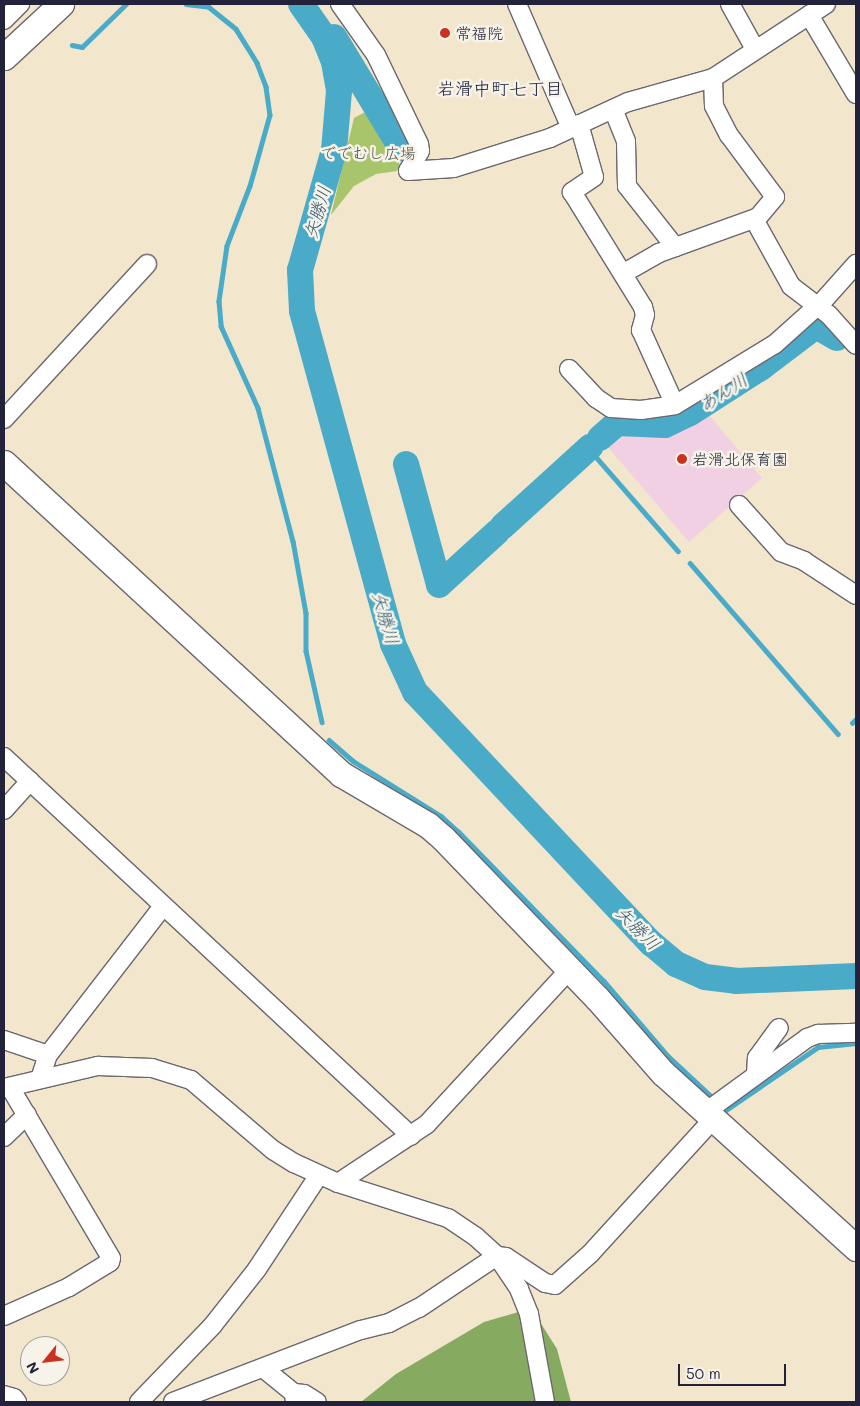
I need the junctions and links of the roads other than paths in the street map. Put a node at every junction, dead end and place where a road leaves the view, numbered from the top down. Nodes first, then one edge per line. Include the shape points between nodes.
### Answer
1 (20, 4) edge
2 (61, 4) edge
3 (340, 4) edge
4 (517, 4) edge
5 (730, 4) edge
6 (826, 4) edge
7 (810, 15) junction
8 (4, 20) edge
9 (755, 49) junction
10 (4, 57) edge
11 (713, 78) junction
12 (856, 93) edge
13 (613, 108) junction
14 (575, 126) junction
15 (756, 218) junction
16 (675, 247) junction
17 (147, 264) dead end
18 (856, 264) edge
19 (624, 272) junction
20 (817, 307) junction
21 (856, 345) edge
22 (569, 369) dead end
23 (675, 405) junction
24 (4, 419) edge
25 (4, 463) edge
26 (740, 505) dead end
27 (856, 594) edge
28 (4, 757) edge
29 (30, 781) junction
30 (4, 810) edge
31 (163, 906) junction
32 (570, 968) junction
33 (780, 1028) dead end
34 (856, 1033) edge
35 (4, 1040) edge
36 (48, 1055) junction
37 (756, 1075) junction
38 (40, 1079) junction
39 (7, 1087) edge
40 (27, 1115) junction
41 (711, 1115) junction
42 (412, 1136) junction
43 (4, 1137) edge
44 (319, 1175) junction
45 (338, 1182) junction
46 (856, 1248) edge
47 (496, 1256) junction
48 (4, 1316) edge
49 (262, 1368) junction
50 (4, 1395) edge
51 (294, 1398) edge
52 (147, 1399) edge
53 (178, 1401) edge
54 (17, 1402) edge
55 (317, 1402) edge
56 (545, 1402) edge

1 - 8 street
2 - 10 street
3 - 14 street via 376,55 419,144 420,151 411,176 454,168
4 - 14 street
5 - 9 street
6 - 7 street
7 - 9 street
7 - 12 street
9 - 11 street
11 - 13 street
11 - 15 street via 714,106 729,135 775,197
13 - 14 street
13 - 16 street via 626,142 627,186
14 - 19 street via 594,177 572,192 619,271
15 - 16 street
15 - 20 street via 791,286
16 - 19 street
17 - 24 street
18 - 20 street
19 - 23 street via 643,307 646,315 641,330
20 - 21 street
20 - 23 street via 775,344
22 - 23 street via 596,398 611,408 641,410
25 - 32 street via 341,774 428,825
26 - 27 street via 782,552 804,561
28 - 29 street
29 - 30 street
29 - 31 street
31 - 36 street
31 - 42 street
32 - 41 street via 664,1073
32 - 42 street via 427,1124
33 - 37 street via 756,1058
34 - 37 street via 818,1034 807,1038
35 - 36 street
36 - 38 street
37 - 41 street
38 - 39 street
38 - 44 street via 98,1066 152,1068 191,1080 273,1150
39 - 40 street
40 - 43 street
40 - 48 street via 111,1258 110,1262 69,1287
41 - 46 street
41 - 47 street via 560,1282 550,1286 506,1257
42 - 45 street
44 - 45 street
44 - 52 street via 257,1269 213,1325
45 - 47 street via 448,1218
47 - 49 street via 419,1308 389,1323 361,1330
47 - 56 street via 519,1289 529,1314
49 - 51 street
49 - 53 street
50 - 54 street
51 - 55 street via 304,1394

